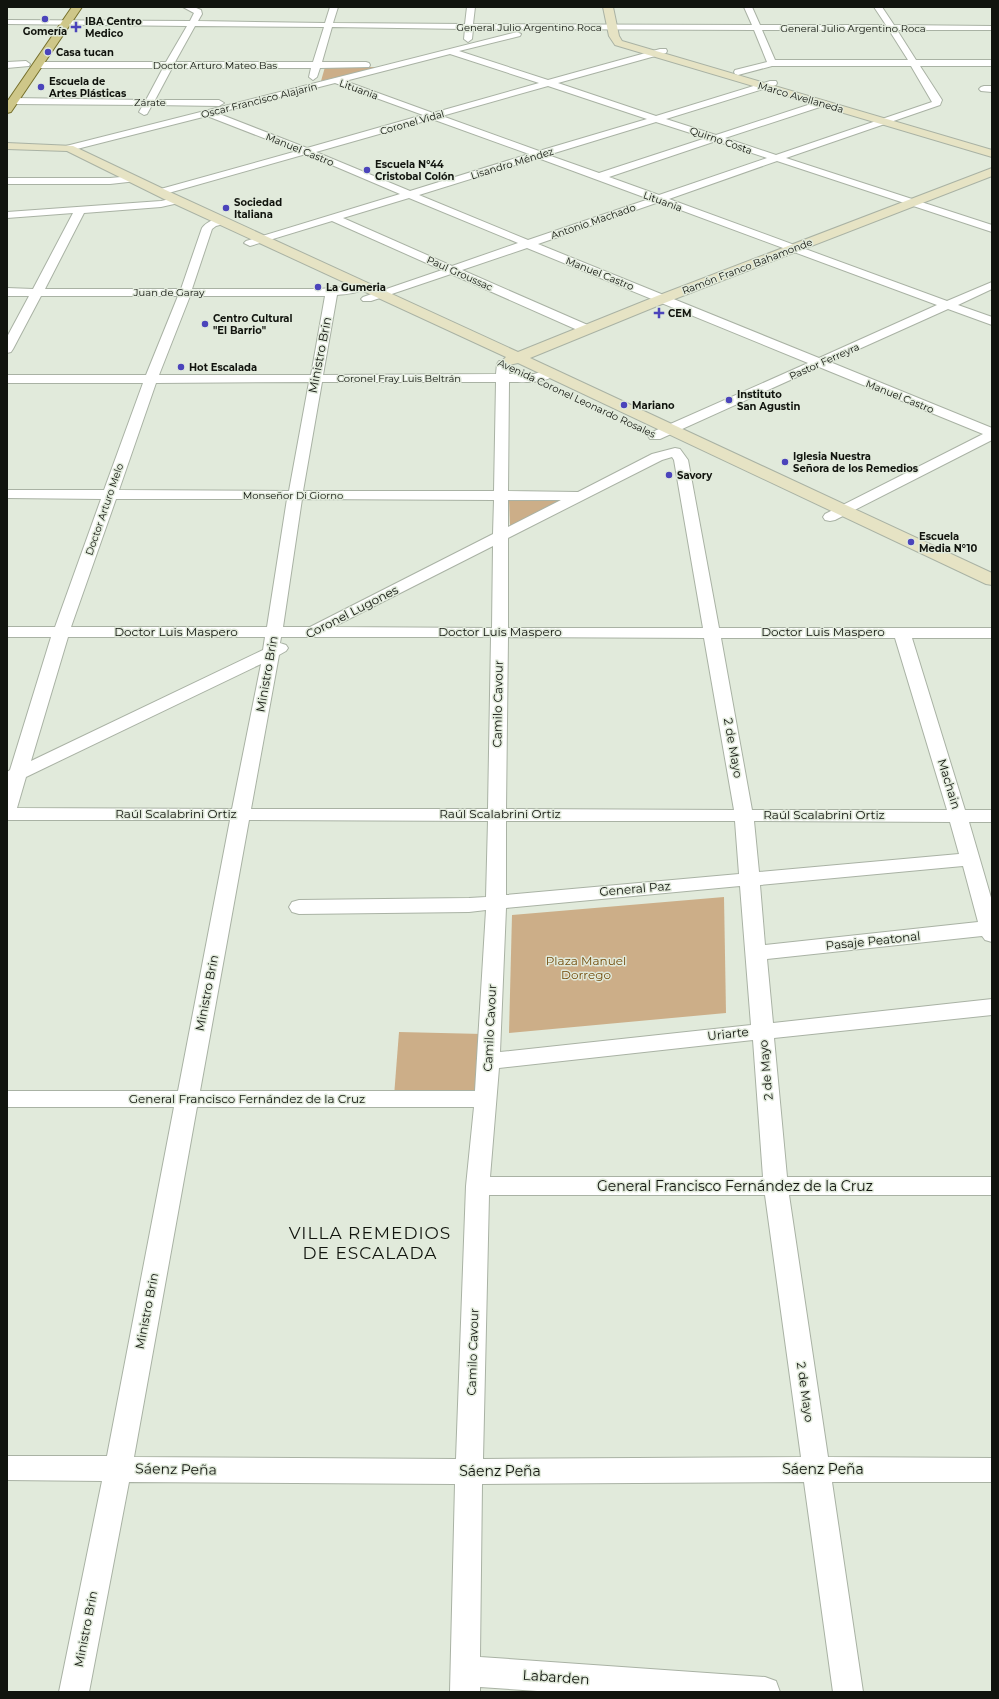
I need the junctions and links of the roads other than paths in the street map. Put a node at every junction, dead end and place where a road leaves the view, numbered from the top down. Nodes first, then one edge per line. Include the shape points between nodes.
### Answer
1 (66, 7) edge
2 (77, 7) edge
3 (187, 7) edge
4 (334, 7) edge
5 (471, 7) edge
6 (608, 7) edge
7 (748, 7) edge
8 (878, 7) edge
9 (7, 22) edge
10 (55, 22) junction
11 (66, 23) junction
12 (192, 24) junction
13 (328, 26) junction
14 (470, 27) junction
15 (542, 27) junction
16 (758, 28) junction
17 (891, 28) junction
18 (992, 28) edge
19 (613, 32) junction
20 (470, 46) junction
21 (450, 51) junction
22 (658, 52) junction
23 (32, 60) junction
24 (772, 63) junction
25 (914, 63) junction
26 (992, 63) edge
27 (7, 64) edge
28 (169, 64) junction
29 (316, 65) junction
30 (393, 66) junction
31 (738, 72) junction
32 (335, 80) junction
33 (550, 84) junction
34 (768, 85) junction
35 (313, 86) junction
36 (7, 92) edge
37 (149, 102) junction
38 (823, 103) junction
39 (10, 105) edge
40 (239, 105) junction
41 (208, 112) junction
42 (432, 116) junction
43 (657, 119) junction
44 (889, 120) junction
45 (140, 130) junction
46 (716, 138) junction
47 (7, 146) edge
48 (68, 148) junction
49 (992, 148) edge
50 (306, 151) junction
51 (992, 154) edge
52 (538, 155) junction
53 (776, 158) junction
54 (992, 172) edge
55 (598, 177) junction
56 (133, 179) junction
57 (7, 181) edge
58 (409, 195) junction
59 (169, 198) junction
60 (658, 198) junction
61 (912, 203) junction
62 (80, 210) junction
63 (7, 215) edge
64 (334, 218) junction
65 (218, 222) junction
66 (992, 229) edge
67 (256, 241) junction
68 (526, 243) junction
69 (793, 248) junction
70 (451, 269) junction
71 (363, 285) junction
72 (992, 286) edge
73 (186, 291) junction
74 (340, 291) junction
75 (7, 292) edge
76 (36, 292) junction
77 (382, 294) junction
78 (367, 299) junction
79 (662, 299) junction
80 (948, 305) junction
81 (992, 321) edge
82 (586, 329) junction
83 (7, 349) edge
84 (820, 363) junction
85 (508, 366) junction
86 (543, 375) junction
87 (7, 379) edge
88 (151, 379) junction
89 (315, 379) junction
90 (672, 429) junction
91 (992, 434) edge
92 (655, 436) junction
93 (693, 439) junction
94 (676, 449) junction
95 (7, 494) edge
96 (110, 494) junction
97 (502, 494) junction
98 (295, 496) junction
99 (580, 496) junction
100 (845, 510) junction
101 (830, 517) junction
102 (502, 536) junction
103 (992, 580) edge
104 (992, 595) edge
105 (7, 632) edge
106 (61, 632) junction
107 (275, 632) junction
108 (314, 632) junction
109 (499, 632) junction
110 (713, 632) junction
111 (902, 633) junction
112 (992, 633) edge
113 (272, 652) junction
114 (13, 776) edge
115 (7, 812) edge
116 (241, 814) junction
117 (497, 814) junction
118 (744, 815) junction
119 (958, 816) junction
120 (992, 816) edge
121 (971, 860) junction
122 (750, 879) junction
123 (987, 896) edge
124 (496, 902) junction
125 (299, 907) dead end
126 (991, 932) edge
127 (756, 953) junction
128 (992, 1007) edge
129 (763, 1030) junction
130 (489, 1061) junction
131 (7, 1098) edge
132 (187, 1099) junction
133 (486, 1099) junction
134 (478, 1186) junction
135 (992, 1186) edge
136 (776, 1187) junction
137 (7, 1468) edge
138 (118, 1468) junction
139 (816, 1469) junction
140 (992, 1470) edge
141 (469, 1472) junction
142 (466, 1681) edge
143 (74, 1692) edge
144 (765, 1692) edge
145 (848, 1692) edge

1 - 10 main road
2 - 11 main road
3 - 12 street via 199,13
4 - 13 street
5 - 14 street
6 - 19 street
7 - 16 street
8 - 17 street
9 - 10 street, General Julio Argentino Roca
10 - 11 street, General Julio Argentino Roca
10 - 23 main road
11 - 12 street, General Julio Argentino Roca
11 - 23 main road
12 - 13 street, General Julio Argentino Roca
12 - 28 street
13 - 14 street, General Julio Argentino Roca
13 - 29 street
14 - 15 street, General Julio Argentino Roca
14 - 20 street
15 - 19 street, General Julio Argentino Roca
15 - 20 street, Oscar Francisco Alajarín
16 - 17 street, General Julio Argentino Roca
16 - 19 street, General Julio Argentino Roca
16 - 24 street
17 - 18 street, General Julio Argentino Roca
17 - 25 street
19 - 22 street, Marco Avellaneda via 618,43
20 - 21 street, Oscar Francisco Alajarín
21 - 30 street, Oscar Francisco Alajarín
21 - 33 street, Quirno Costa
22 - 31 street, Marco Avellaneda
22 - 33 street, Coronel Vidal
22 - 34 street, Marco Avellaneda
23 - 27 street, Doctor Arturo Mateo Bas
23 - 28 street, Doctor Arturo Mateo Bas
23 - 36 main road
23 - 39 main road
24 - 25 street
24 - 31 street
25 - 26 street
25 - 44 street, Antonio Machado via 937,100 936,103
28 - 29 street, Doctor Arturo Mateo Bas
28 - 37 street
29 - 30 street, Doctor Arturo Mateo Bas
29 - 35 street via 311,82
30 - 32 street, Oscar Francisco Alajarín
31 - 34 street, Marco Avellaneda
32 - 35 street, Oscar Francisco Alajarín
32 - 42 street, Lituania
33 - 42 street, Coronel Vidal
33 - 43 street, Quirno Costa
34 - 38 street, Marco Avellaneda
34 - 43 street, Lisandro Méndez
34 - 44 street, Marco Avellaneda
35 - 40 street, Oscar Francisco Alajarín
37 - 39 street, Zárate
37 - 40 street, Zárate
37 - 45 street via 137,126
38 - 44 street, Marco Avellaneda
38 - 46 street
40 - 41 street, Oscar Francisco Alajarín
41 - 45 street, Oscar Francisco Alajarín
41 - 50 street, Manuel Castro
42 - 50 street, Coronel Vidal
42 - 52 street, Lituania
43 - 46 street, Quirno Costa
43 - 52 street, Lisandro Méndez
44 - 49 street, Marco Avellaneda
44 - 51 street, Marco Avellaneda
44 - 53 street, Antonio Machado
45 - 48 street, Oscar Francisco Alajarín
46 - 53 street, Quirno Costa
46 - 55 street
47 - 48 street, Avenida Coronel Leonardo Rosales
48 - 56 street, Avenida Coronel Leonardo Rosales
50 - 58 street, Manuel Castro
50 - 59 street, Coronel Vidal
52 - 55 street, Lituania
52 - 58 street, Lisandro Méndez
53 - 60 street, Antonio Machado
53 - 61 street, Quirno Costa
54 - 61 street, Ramón Franco Bahamonde
55 - 60 street, Lituania
56 - 57 street
56 - 59 street, Avenida Coronel Leonardo Rosales
58 - 64 street, Lisandro Méndez
58 - 68 street, Manuel Castro
59 - 62 street, Coronel Vidal
59 - 65 street, Avenida Coronel Leonardo Rosales
60 - 68 street, Antonio Machado
60 - 69 street, Lituania
61 - 66 street, Quirno Costa
61 - 69 street, Ramón Franco Bahamonde
62 - 63 street, Coronel Vidal
62 - 76 street
64 - 67 street, Lisandro Méndez
64 - 70 street, Paul Groussac
65 - 67 street, Avenida Coronel Leonardo Rosales
65 - 73 street, Doctor Arturo Melo via 207,228
67 - 71 street, Avenida Coronel Leonardo Rosales
67 - 74 street, Avenida Coronel Leonardo Rosales
68 - 70 street, Antonio Machado
68 - 79 street, Manuel Castro
69 - 79 street, Ramón Franco Bahamonde
69 - 80 street, Lituania
70 - 77 street, Antonio Machado
70 - 82 street, Paul Groussac
71 - 74 street, Juan de Garay
71 - 77 street, Avenida Coronel Leonardo Rosales
72 - 80 street, Pastor Ferreyra
73 - 74 street, Juan de Garay
73 - 76 street, Juan de Garay
73 - 88 street, Doctor Arturo Melo
74 - 78 street, Avenida Coronel Leonardo Rosales
74 - 89 street, Ministro Brin
75 - 76 street, Juan de Garay
76 - 83 street
77 - 78 street, Antonio Machado
77 - 85 street, Avenida Coronel Leonardo Rosales
78 - 85 street, Avenida Coronel Leonardo Rosales
79 - 82 street, Ramón Franco Bahamonde
79 - 84 street, Manuel Castro
80 - 81 street, Lituania
80 - 84 street, Pastor Ferreyra
82 - 85 street, Ramón Franco Bahamonde
84 - 90 street, Pastor Ferreyra
84 - 91 street, Manuel Castro
85 - 86 street, Avenida Coronel Leonardo Rosales
85 - 86 street, Coronel Fray Luis Beltrán
85 - 89 street, Coronel Fray Luis Beltrán
85 - 97 street, Camilo Cavour
86 - 90 street, Avenida Coronel Leonardo Rosales
86 - 92 street, Avenida Coronel Leonardo Rosales
87 - 88 street, Coronel Fray Luis Beltrán
88 - 89 street, Coronel Fray Luis Beltrán
88 - 96 street, Doctor Arturo Melo
89 - 98 street, Ministro Brin
90 - 92 street, Pastor Ferreyra
90 - 93 street, Avenida Coronel Leonardo Rosales
91 - 100 street
92 - 94 street, Avenida Coronel Leonardo Rosales
93 - 94 street, Coronel Lugones
93 - 100 street, Avenida Coronel Leonardo Rosales
94 - 99 street, Coronel Lugones
94 - 101 street, Avenida Coronel Leonardo Rosales
94 - 110 street, 2 de Mayo via 681,460
95 - 96 street, Monseñor Di Giorno
96 - 98 street, Monseñor Di Giorno
96 - 106 street, Doctor Arturo Melo
97 - 98 street, Monseñor Di Giorno
97 - 99 street, Monseñor Di Giorno
97 - 102 street, Camilo Cavour
98 - 107 street, Ministro Brin
99 - 102 street, Coronel Lugones
100 - 101 street
100 - 103 street, Avenida Coronel Leonardo Rosales
101 - 104 street, Avenida Coronel Leonardo Rosales
102 - 108 street, Coronel Lugones
102 - 109 street, Camilo Cavour
105 - 106 street, Doctor Luis Maspero
106 - 107 street, Doctor Luis Maspero
106 - 114 street, Doctor Arturo Melo
107 - 108 street, Doctor Luis Maspero
107 - 113 street, Ministro Brin
108 - 109 street, Doctor Luis Maspero
108 - 113 street, Coronel Lugones
109 - 110 street, Doctor Luis Maspero
109 - 117 street, Camilo Cavour
110 - 111 street, Doctor Luis Maspero
110 - 118 street, 2 de Mayo
111 - 112 street, Doctor Luis Maspero
111 - 119 street, Machain
113 - 114 street, Coronel Lugones
113 - 116 street, Ministro Brin
114 - 115 street, Doctor Arturo Melo
115 - 116 street, Raúl Scalabrini Ortiz
116 - 117 street, Raúl Scalabrini Ortiz
116 - 132 street, Ministro Brin
117 - 118 street, Raúl Scalabrini Ortiz
117 - 124 street, Camilo Cavour
118 - 119 street, Raúl Scalabrini Ortiz
118 - 122 street, 2 de Mayo
119 - 120 street, Raúl Scalabrini Ortiz
119 - 121 street, Machain
121 - 122 street, General Paz
121 - 123 street, Machain
122 - 124 street, General Paz
122 - 127 street, 2 de Mayo
123 - 126 street, Machain
124 - 125 street, General Paz via 469,905
124 - 130 street, Camilo Cavour
126 - 127 street, Pasaje Peatonal
127 - 129 street, 2 de Mayo
128 - 129 street, Uriarte
129 - 130 street, Uriarte
129 - 136 street, 2 de Mayo
130 - 133 street, Camilo Cavour
131 - 132 street, General Francisco Fernández de la Cruz
132 - 133 street, General Francisco Fernández de la Cruz
132 - 138 street, Ministro Brin
133 - 134 street, Camilo Cavour
134 - 136 street, General Francisco Fernández de la Cruz
134 - 141 street, Camilo Cavour
135 - 136 street, General Francisco Fernández de la Cruz
136 - 139 street, 2 de Mayo
137 - 138 street, Sáenz Peña
138 - 141 street, Sáenz Peña
138 - 143 street, Ministro Brin
139 - 140 street, Sáenz Peña
139 - 141 street, Sáenz Peña
139 - 145 street, 2 de Mayo
141 - 142 street, Camilo Cavour
142 - 144 street, Labarden

